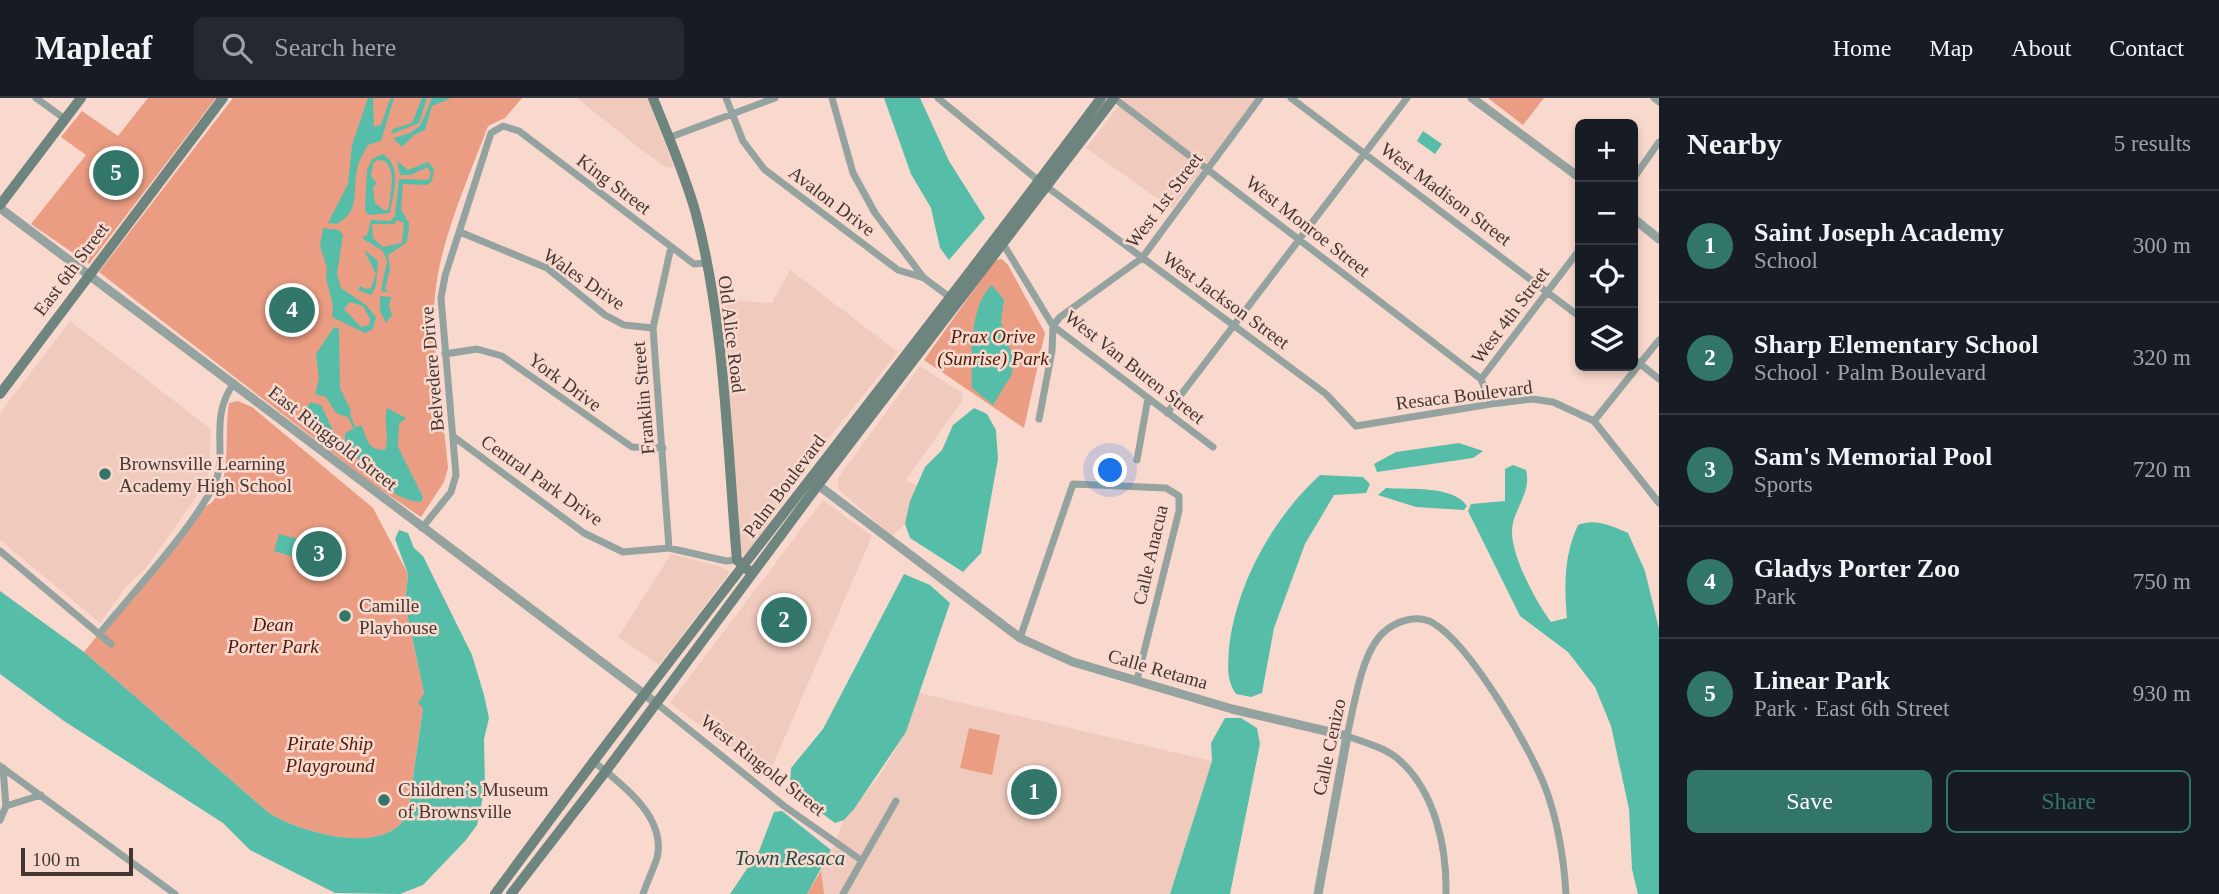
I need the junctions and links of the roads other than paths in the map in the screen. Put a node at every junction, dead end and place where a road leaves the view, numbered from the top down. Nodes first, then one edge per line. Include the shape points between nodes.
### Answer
1 (36, 98) edge
2 (81, 98) edge
3 (223, 98) edge
4 (653, 98) edge
5 (726, 98) edge
6 (775, 98) edge
7 (832, 98) edge
8 (1101, 98) edge
9 (1114, 98) edge
10 (1260, 98) edge
11 (1291, 98) edge
12 (1407, 98) edge
13 (1472, 98) edge
14 (1654, 98) edge
15 (941, 100) edge
16 (1659, 102) edge
17 (733, 114) junction
18 (65, 119) junction
19 (503, 126) joint
20 (668, 138) junction
21 (1659, 142) edge
22 (1366, 153) junction
23 (1208, 167) junction
24 (1638, 172) edge
25 (1575, 174) edge
26 (1042, 184) junction
27 (0, 207) edge
28 (1638, 222) edge
29 (460, 232) junction
30 (998, 236) junction
31 (1659, 239) edge
32 (1301, 240) junction
33 (1004, 246) junction
34 (671, 247) junction
35 (1575, 256) edge
36 (1142, 258) junction
37 (705, 263) junction
38 (88, 274) junction
39 (924, 278) junction
40 (1548, 291) junction
41 (951, 298) junction
42 (1575, 313) edge
43 (1236, 326) junction
44 (1053, 327) junction
45 (653, 328) junction
46 (1659, 340) edge
47 (445, 354) junction
48 (1638, 362) edge
49 (1641, 365) junction
50 (1481, 379) junction
51 (1659, 379) edge
52 (234, 383) junction
53 (0, 394) edge
54 (1147, 398) junction
55 (1491, 404) junction
56 (1167, 413) junction
57 (1039, 419) dead end
58 (1594, 421) junction
59 (1356, 426) joint
60 (454, 437) junction
61 (1213, 447) dead end
62 (663, 448) junction
63 (1137, 460) dead end
64 (814, 482) junction
65 (1659, 503) edge
66 (422, 528) junction
67 (669, 548) junction
68 (0, 551) edge
69 (740, 564) junction
70 (755, 572) junction
71 (100, 633) junction
72 (1020, 638) junction
73 (111, 644) dead end
74 (1137, 680) junction
75 (647, 694) junction
76 (656, 704) junction
77 (1347, 736) junction
78 (593, 761) junction
79 (1, 767) edge
80 (606, 771) junction
81 (41, 795) junction
82 (896, 801) dead end
83 (6, 806) junction
84 (0, 820) edge
85 (861, 860) junction
86 (175, 894) edge
87 (495, 894) edge
88 (510, 894) edge
89 (642, 894) edge
90 (843, 894) edge
91 (1318, 894) edge
92 (1446, 894) edge
93 (1566, 894) edge

1 - 18 street
2 - 18 main road
3 - 38 main road, East 6th Street
4 - 20 main road, Old Alice Road
5 - 17 street, Avalon Drive
6 - 17 street
7 - 39 street via 846,153 863,193
8 - 26 main road, Palm Boulevard
9 - 23 street, West Monroe Street
9 - 26 main road, Palm Boulevard
10 - 23 street, West 1st Street
11 - 22 street, West Madison Street
12 - 22 street
13 - 25 street
14 - 16 street
15 - 26 street, West Jackson Street
17 - 20 street
17 - 39 street, Avalon Drive via 743,141 764,169 898,270
18 - 27 main road
19 - 29 street, Belvedere Drive via 491,133
19 - 34 street, King Street via 519,131
20 - 37 main road, Old Alice Road via 695,212
21 - 24 street
22 - 32 street
22 - 40 street, West Madison Street
23 - 32 street, West Monroe Street
23 - 36 street, West 1st Street
26 - 30 main road, Palm Boulevard
26 - 33 main road, Palm Boulevard
26 - 36 street, West Jackson Street
27 - 38 street, East Ringgold Street
28 - 31 street
29 - 45 street, Wales Drive via 547,268 624,325
29 - 47 street, Belvedere Drive via 441,298
30 - 33 street, West Van Buren Street
30 - 41 main road, Palm Boulevard
32 - 43 street
32 - 50 street, West Monroe Street
33 - 44 street, West Van Buren Street
33 - 64 main road, Palm Boulevard
34 - 37 street, King Street via 694,264
34 - 45 street, Franklin Street
35 - 40 street, West 4th Street
36 - 43 street, West Jackson Street
36 - 44 street, West 1st Street via 1060,317
37 - 69 main road, Old Alice Road
38 - 52 street, East Ringgold Street
38 - 53 main road, East 6th Street
39 - 41 street, Avalon Drive
40 - 42 street, West Madison Street
40 - 50 street, West 4th Street
41 - 64 main road, Palm Boulevard
43 - 56 street
43 - 59 street, West Jackson Street via 1326,394
44 - 54 street, West Van Buren Street
44 - 57 street
45 - 62 street, Franklin Street
46 - 49 street
47 - 60 street, Belvedere Drive
47 - 62 street, York Drive via 477,349 502,356 622,442
48 - 49 street
49 - 51 street
49 - 58 street
50 - 55 street, West 4th Street
52 - 66 street, East Ringgold Street
52 - 71 street via 222,403 215,485
54 - 56 street, West Van Buren Street
54 - 63 street
55 - 58 street, Resaca Boulevard via 1532,399 1553,402
55 - 59 street, Resaca Boulevard
56 - 61 street, West Van Buren Street
58 - 65 street, Resaca Boulevard
60 - 66 street, Belvedere Drive via 456,475 451,492
60 - 67 street, Central Park Drive via 584,533 623,552
62 - 67 street, Franklin Street
64 - 69 main road, Palm Boulevard
64 - 70 main road, Palm Boulevard
64 - 72 street, Calle Retama
66 - 75 street, East Ringgold Street
67 - 69 street, Central Park Drive
68 - 71 street
69 - 70 main road
69 - 75 main road, Palm Boulevard
70 - 76 main road, Palm Boulevard
71 - 73 street
72 - 74 street, Calle Retama via 1073,662
72 - 74 street, Calle Anacua via 1073,484 1166,488 1179,496 1179,511
74 - 77 street, Calle Retama via 1232,709
75 - 76 street, West Ringold Street
75 - 78 main road, Palm Boulevard
76 - 80 main road, Palm Boulevard
76 - 85 street, West Ringold Street via 784,806
77 - 91 street, Calle Cenizo
77 - 92 street, Calle Retama via 1395,757 1412,773 1438,823
77 - 93 street, Calle Cenizo via 1368,653 1382,633 1400,621 1433,623 1459,648 1522,737 1548,793 1564,854
78 - 80 street
78 - 87 main road, Palm Boulevard
79 - 81 street
79 - 83 street
80 - 88 main road, Palm Boulevard
80 - 89 street via 637,798 654,828 658,854
81 - 83 street
81 - 86 street
82 - 85 street
83 - 84 street
85 - 90 street

